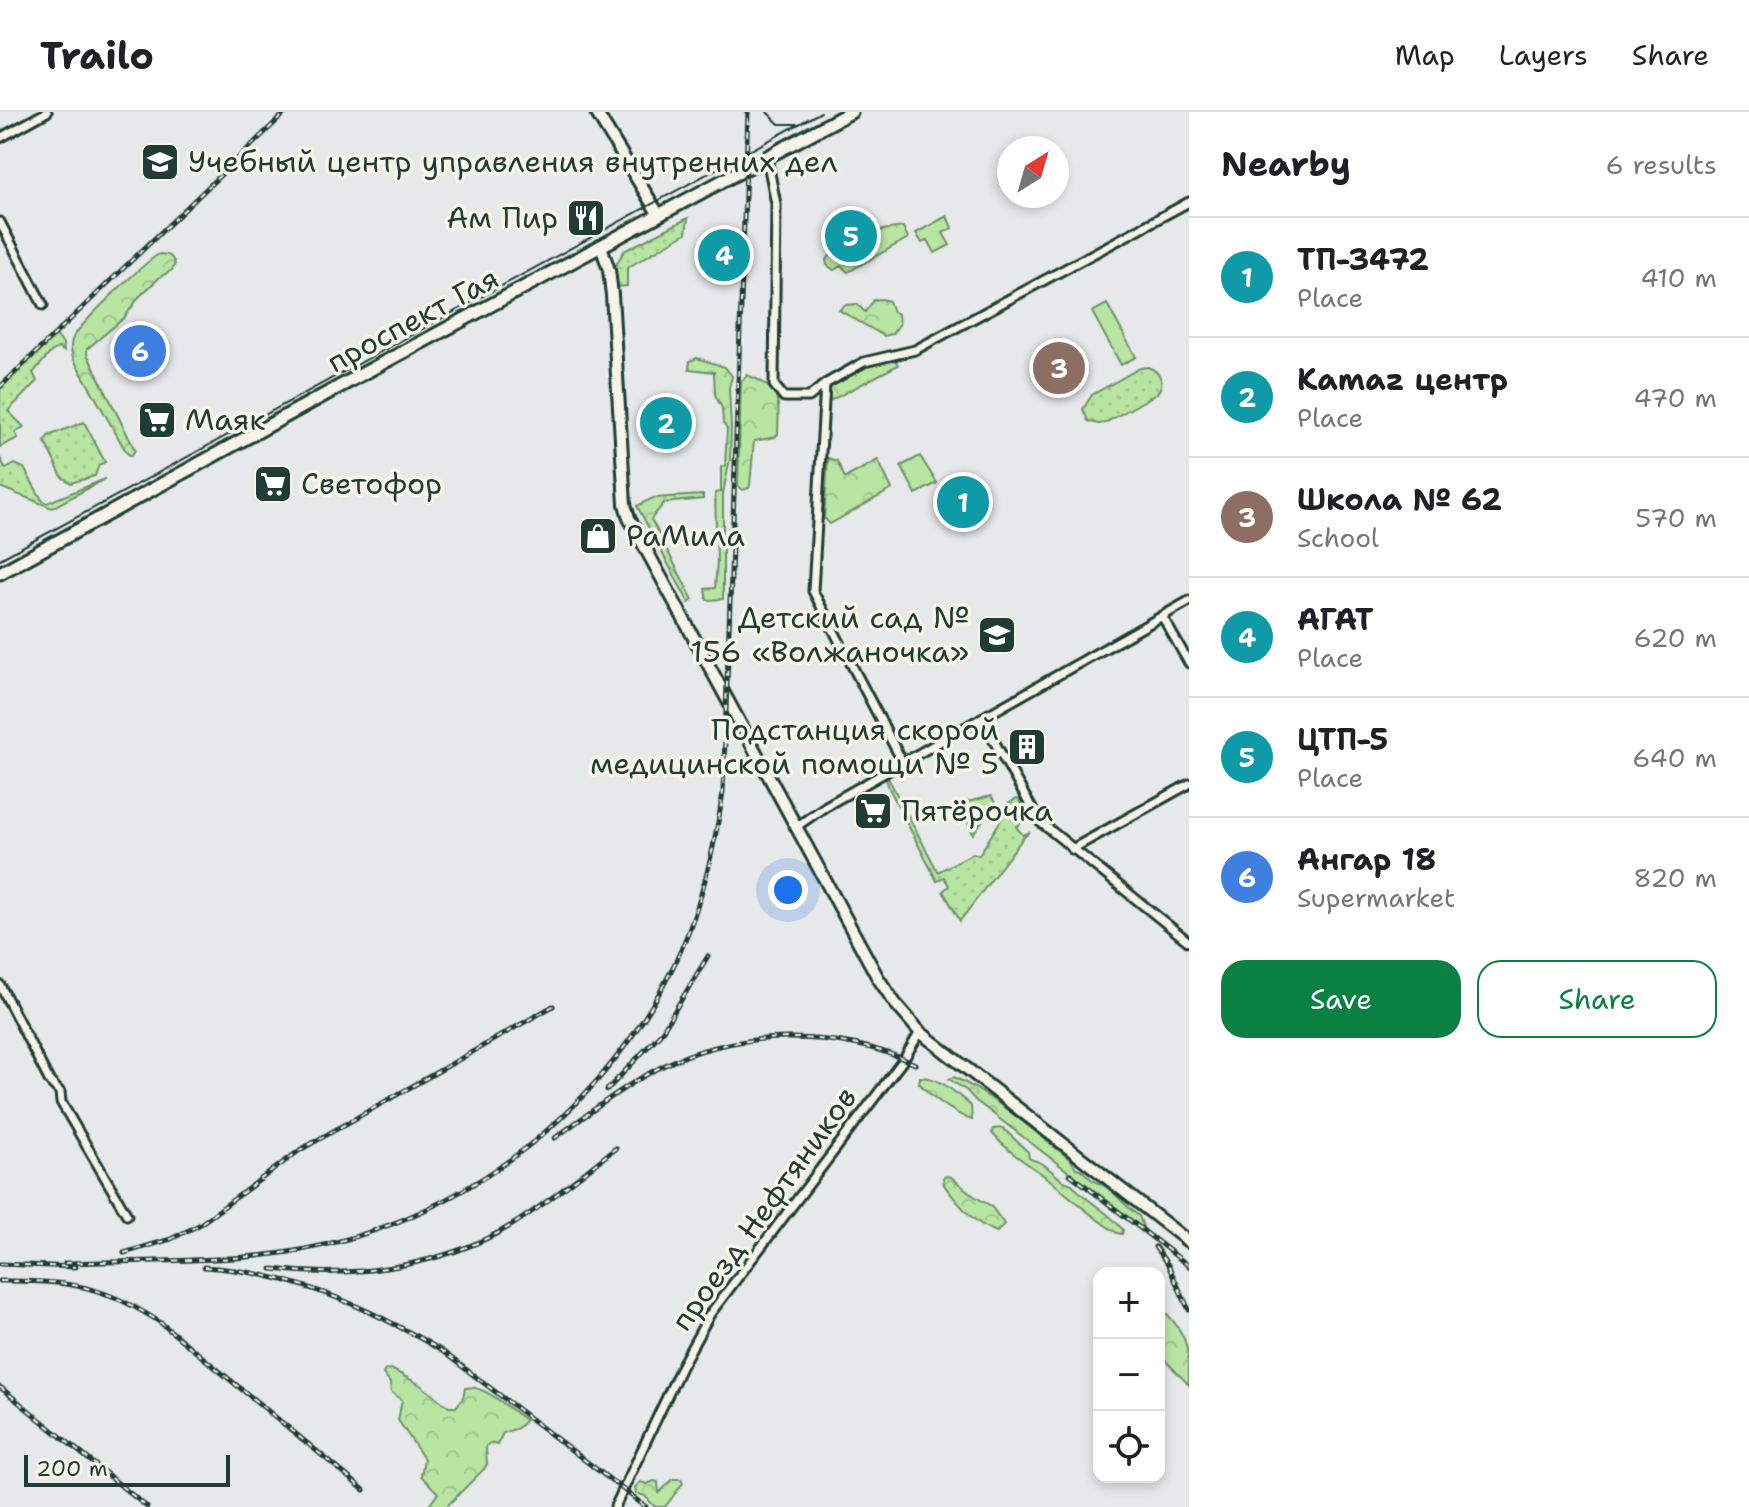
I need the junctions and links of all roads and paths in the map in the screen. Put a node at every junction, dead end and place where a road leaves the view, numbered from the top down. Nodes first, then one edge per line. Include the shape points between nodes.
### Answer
1 (596, 112) edge
2 (851, 112) edge
3 (42, 113) edge
4 (0, 138) edge
5 (767, 158) junction
6 (1189, 202) edge
7 (659, 215) junction
8 (0, 223) edge
9 (601, 246) junction
10 (43, 305) dead end
11 (825, 384) junction
12 (809, 397) junction
13 (826, 405) junction
14 (0, 573) edge
15 (1189, 601) edge
16 (1162, 616) junction
17 (1189, 663) edge
18 (981, 718) junction
19 (903, 763) junction
20 (1189, 784) edge
21 (796, 827) junction
22 (1072, 849) junction
23 (1189, 942) edge
24 (0, 985) edge
25 (920, 1032) junction
26 (127, 1215) dead end
27 (1189, 1242) edge
28 (615, 1507) edge

1 - 7 street
2 - 5 main road, проспект Гая
3 - 4 street
5 - 7 main road, проспект Гая
5 - 12 street via 776,204 774,385 784,397
6 - 11 street via 915,350 864,362
7 - 9 main road, проспект Гая
8 - 10 street
9 - 14 main road, проспект Гая
9 - 21 street via 612,295 629,518
11 - 12 street
11 - 13 street
12 - 13 street
13 - 19 street via 813,591
15 - 16 street
16 - 17 street
16 - 18 street
18 - 19 street
18 - 22 street via 1032,811
19 - 21 street
20 - 22 street
21 - 25 street via 878,978
22 - 23 street
24 - 26 street
25 - 27 street
25 - 28 street, проезд Нефтяников via 710,1314

